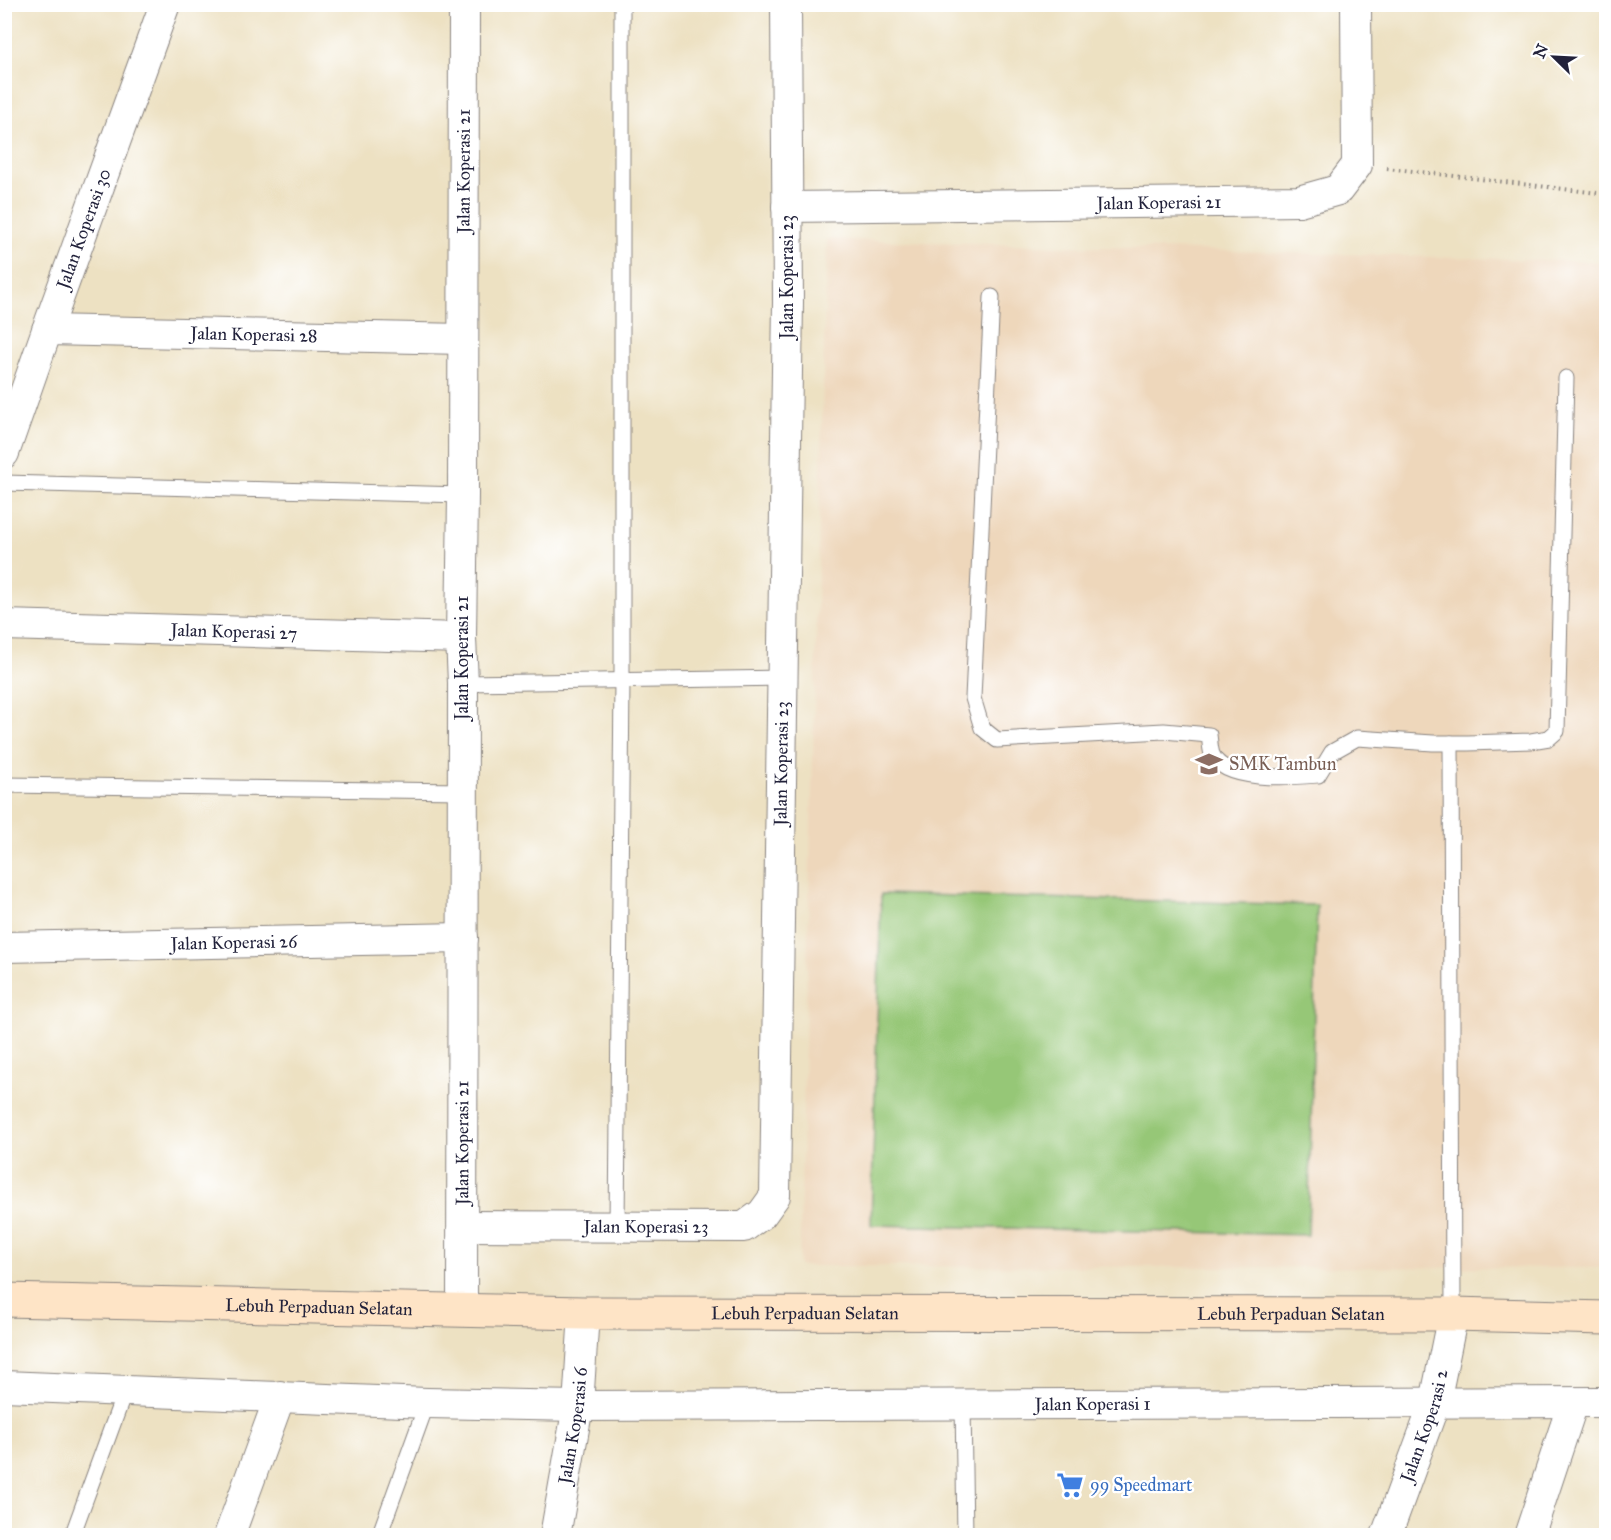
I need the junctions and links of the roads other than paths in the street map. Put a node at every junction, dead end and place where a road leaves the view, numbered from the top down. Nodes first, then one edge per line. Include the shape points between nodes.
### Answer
1 (165, 4) edge
2 (464, 4) edge
3 (622, 4) edge
4 (786, 4) edge
5 (1356, 4) edge
6 (787, 207) junction
7 (992, 297) dead end
8 (47, 330) junction
9 (462, 339) junction
10 (1566, 378) dead end
11 (4, 453) edge
12 (4, 483) edge
13 (463, 495) junction
14 (4, 626) edge
15 (461, 638) junction
16 (782, 678) junction
17 (622, 679) junction
18 (463, 683) junction
19 (1451, 743) junction
20 (4, 785) edge
21 (463, 791) junction
22 (463, 938) junction
23 (4, 947) edge
24 (462, 1226) junction
25 (617, 1227) junction
26 (4, 1300) edge
27 (462, 1311) junction
28 (584, 1313) junction
29 (1453, 1314) junction
30 (1606, 1318) edge
31 (4, 1386) edge
32 (125, 1391) junction
33 (280, 1396) junction
34 (1435, 1402) junction
35 (1574, 1402) junction
36 (1606, 1402) edge
37 (427, 1403) junction
38 (963, 1404) junction
39 (578, 1406) junction
40 (72, 1536) edge
41 (229, 1536) edge
42 (379, 1536) edge
43 (555, 1536) edge
44 (965, 1536) edge
45 (1386, 1536) edge
46 (1529, 1536) edge

1 - 8 street, Jalan Koperasi 30
2 - 9 street, Jalan Koperasi 21
3 - 17 lane
4 - 6 street, Jalan Koperasi 23
5 - 6 street, Jalan Koperasi 21 via 1357,165 1338,190 1299,201
6 - 16 street, Jalan Koperasi 23
7 - 19 lane via 973,698 982,728 997,740 1164,731 1209,735 1212,755 1226,769 1251,775 1318,775 1332,752 1357,738
8 - 9 street, Jalan Koperasi 28
8 - 11 street, Jalan Koperasi 30
9 - 13 street, Jalan Koperasi 21
10 - 19 lane via 1557,731 1549,738 1531,741
12 - 13 lane
13 - 15 street, Jalan Koperasi 21
14 - 15 street, Jalan Koperasi 27
15 - 18 street, Jalan Koperasi 21
16 - 17 lane
16 - 25 street, Jalan Koperasi 23 via 775,1197 762,1214 744,1227
17 - 18 lane
17 - 25 lane
18 - 21 street, Jalan Koperasi 21
19 - 29 lane
20 - 21 lane
21 - 22 street, Jalan Koperasi 21
22 - 23 street, Jalan Koperasi 26
22 - 24 street, Jalan Koperasi 21
24 - 25 street, Jalan Koperasi 23
24 - 27 street, Jalan Koperasi 21
26 - 27 street, Lebuh Perpaduan Selatan
27 - 28 street, Lebuh Perpaduan Selatan
28 - 29 street, Lebuh Perpaduan Selatan
28 - 39 street, Jalan Koperasi 6
29 - 30 street, Lebuh Perpaduan Selatan
29 - 34 street, Jalan Koperasi 2
31 - 32 street, Jalan Koperasi 1
32 - 33 street, Jalan Koperasi 1
32 - 40 lane
33 - 37 street, Jalan Koperasi 1
33 - 41 street
34 - 35 street, Jalan Koperasi 1
34 - 38 street, Jalan Koperasi 1
34 - 45 street, Jalan Koperasi 2
35 - 36 street, Jalan Koperasi 1
35 - 46 street
37 - 39 street, Jalan Koperasi 1
37 - 42 lane
38 - 39 street, Jalan Koperasi 1
38 - 44 lane
39 - 43 street, Jalan Koperasi 6

